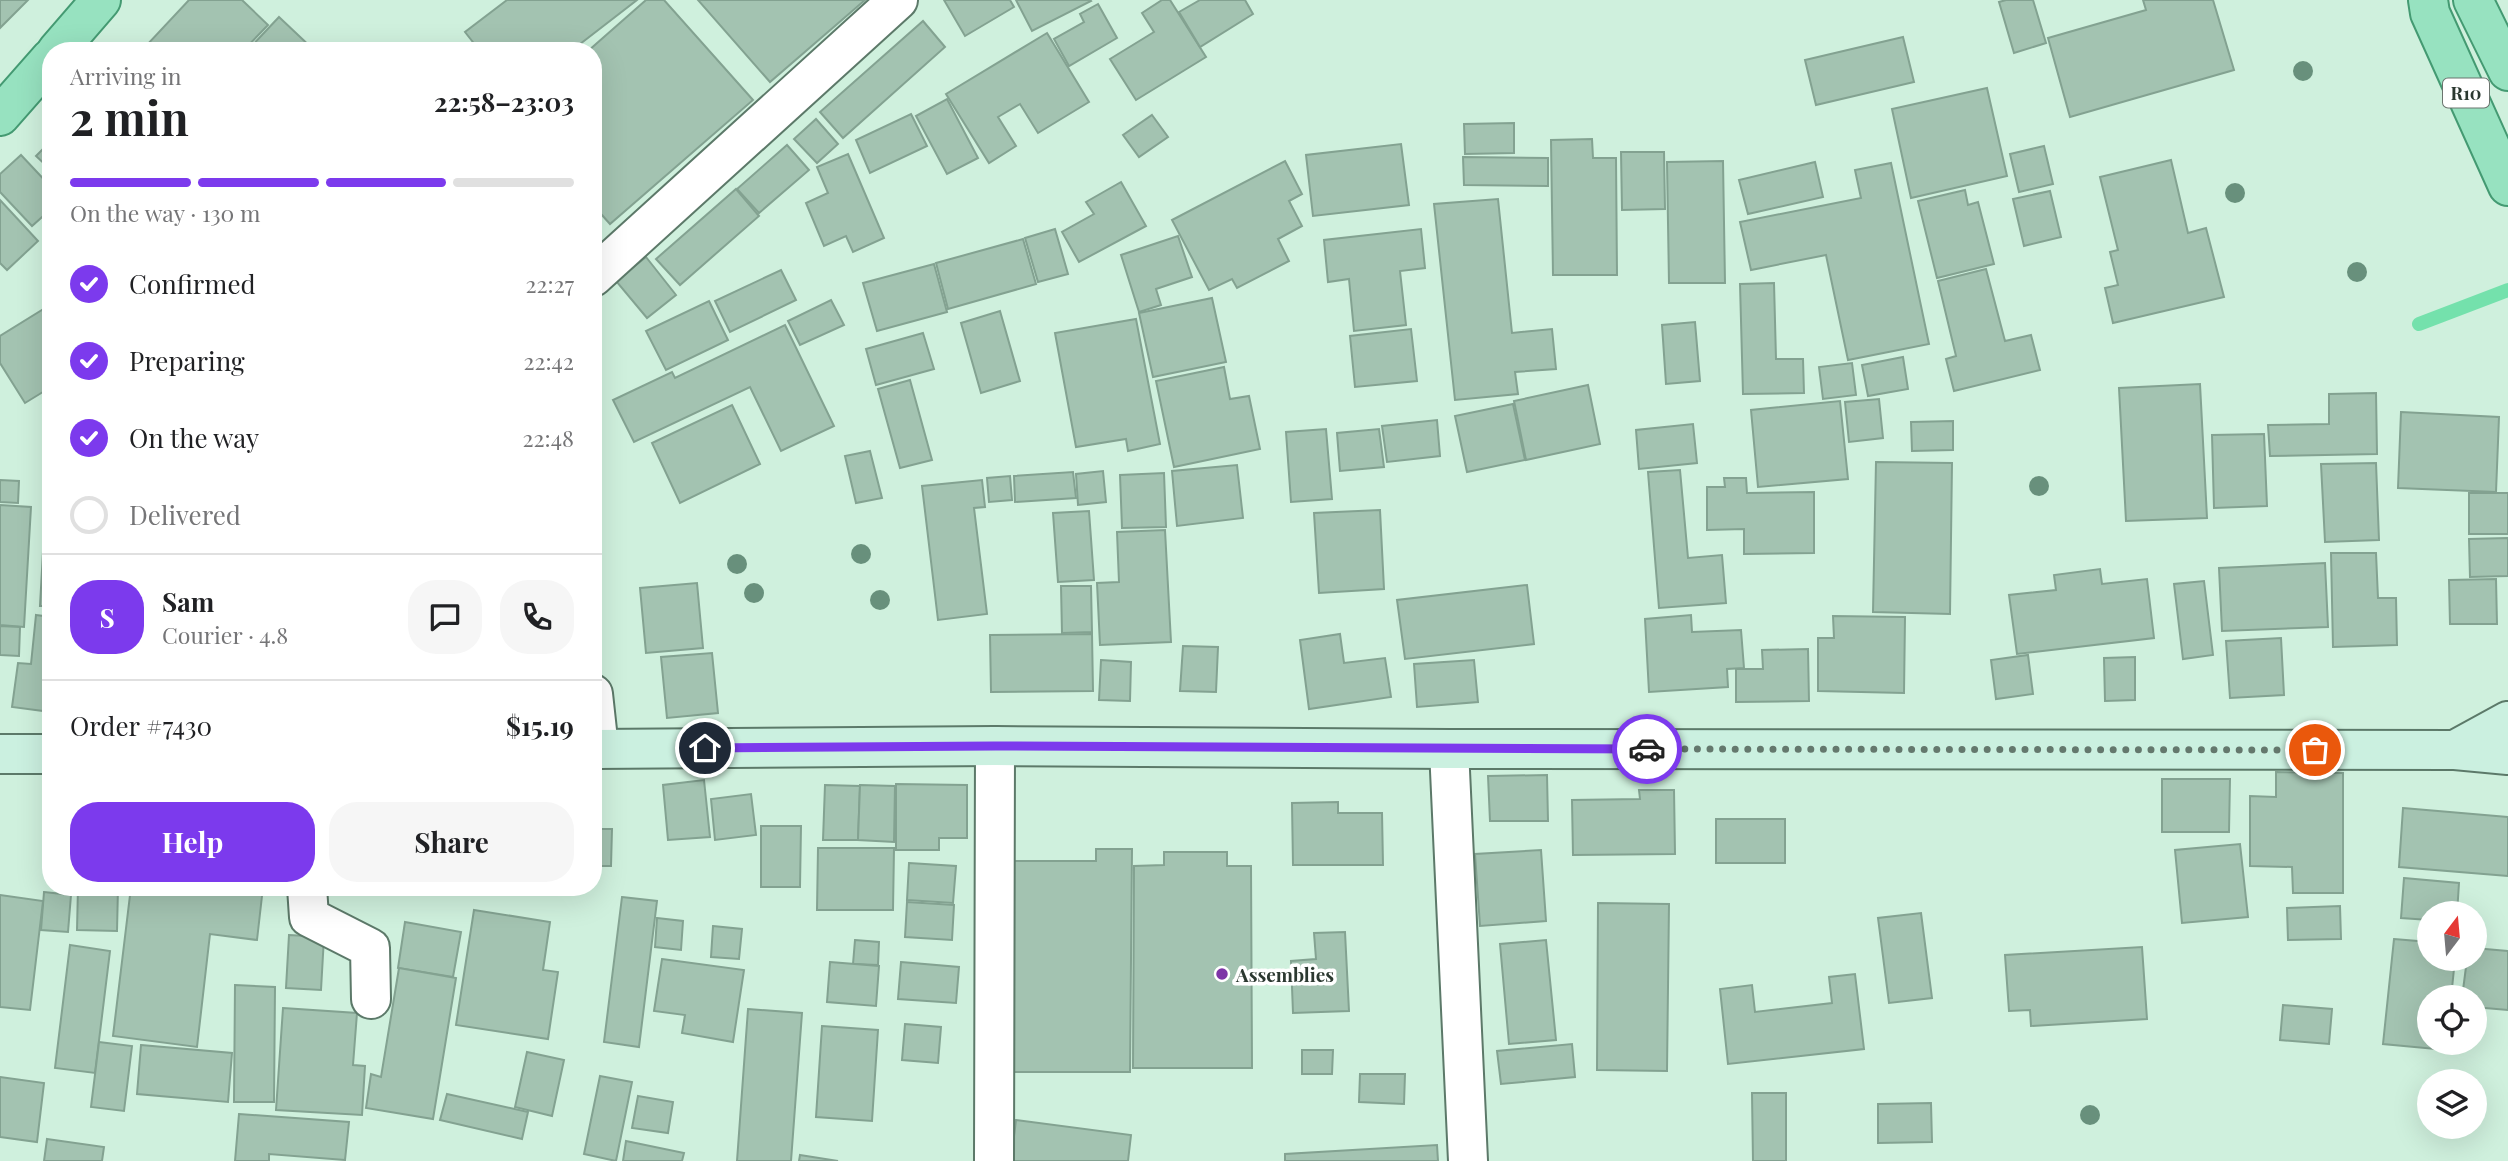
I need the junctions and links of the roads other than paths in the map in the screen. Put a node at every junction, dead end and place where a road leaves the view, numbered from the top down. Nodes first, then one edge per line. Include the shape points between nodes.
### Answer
1 (101, 0) edge
2 (898, 0) edge
3 (2428, 0) edge
4 (2473, 0) edge
5 (65, 42) edge
6 (42, 68) edge
7 (2508, 71) edge
8 (0, 116) edge
9 (2508, 186) edge
10 (602, 269) edge
11 (2508, 721) edge
12 (2508, 737) edge
13 (995, 746) junction
14 (602, 749) edge
15 (1448, 749) junction
16 (2455, 750) junction
17 (0, 754) edge
18 (42, 754) edge
19 (2508, 755) edge
20 (308, 896) edge
21 (371, 999) dead end
22 (994, 1161) edge
23 (1468, 1161) edge

1 - 5 main road
2 - 10 street
3 - 9 main road, R10
4 - 7 main road, R10
6 - 8 main road
11 - 16 main road
12 - 16 main road
13 - 14 main road
13 - 15 main road
13 - 22 street
15 - 16 main road
15 - 23 street
16 - 19 main road
17 - 18 main road
20 - 21 street via 309,917 370,948

